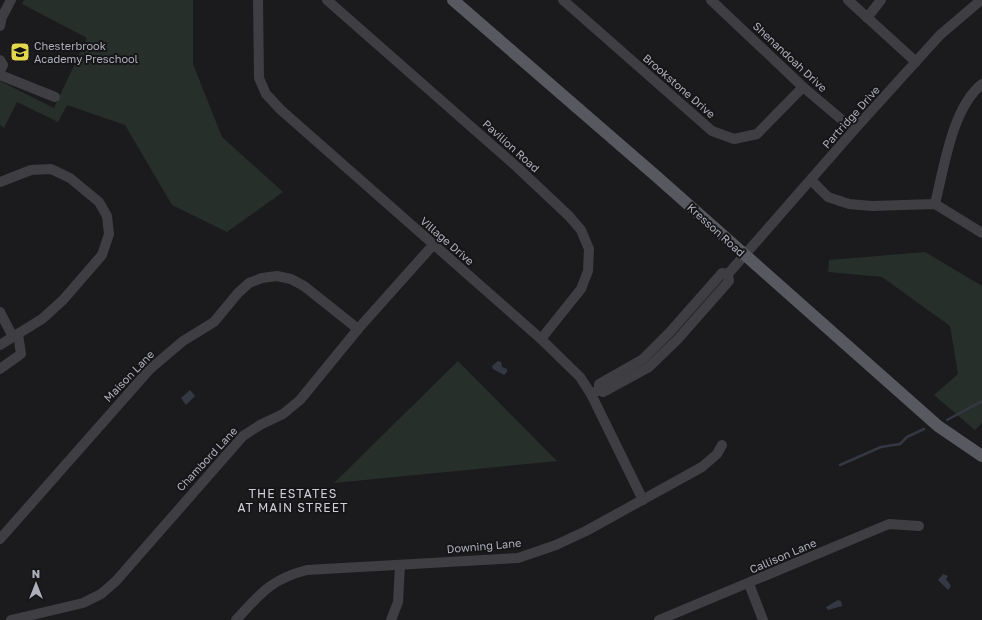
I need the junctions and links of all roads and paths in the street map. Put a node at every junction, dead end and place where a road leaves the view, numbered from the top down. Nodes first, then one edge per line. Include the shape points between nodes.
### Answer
1 (11, 0) edge
2 (258, 0) edge
3 (327, 0) edge
4 (453, 0) edge
5 (563, 0) edge
6 (711, 0) edge
7 (848, 0) edge
8 (881, 0) edge
9 (981, 0) edge
10 (867, 18) junction
11 (0, 26) edge
12 (0, 60) edge
13 (916, 62) junction
14 (0, 71) edge
15 (0, 75) edge
16 (982, 84) edge
17 (803, 87) junction
18 (55, 97) dead end
19 (854, 130) junction
20 (811, 180) junction
21 (0, 182) edge
22 (935, 204) junction
23 (982, 233) edge
24 (433, 245) junction
25 (745, 256) junction
26 (0, 312) edge
27 (358, 330) junction
28 (16, 336) junction
29 (541, 339) junction
30 (0, 345) edge
31 (0, 369) edge
32 (595, 392) junction
33 (722, 445) dead end
34 (982, 456) edge
35 (643, 500) junction
36 (919, 526) dead end
37 (0, 539) edge
38 (400, 565) junction
39 (749, 584) junction
40 (11, 620) edge
41 (236, 620) edge
42 (391, 620) edge
43 (659, 620) edge
44 (763, 620) edge

1 - 11 street
2 - 24 street, Village Drive via 259,78 266,94
3 - 29 street, Pavilion Road via 518,168 581,230 589,249 588,271 581,289
4 - 25 main road, Kresson Road
5 - 17 street, Brookstone Drive via 712,131 734,139 757,134
6 - 17 street, Shenandoah Drive
7 - 10 street
8 - 10 street
9 - 13 street, Partridge Drive via 940,35
10 - 13 street
12 - 14 street via 3,65
13 - 19 street, Partridge Drive
15 - 18 street
16 - 22 street via 957,120
17 - 19 street, Shenandoah Drive
19 - 20 street, Partridge Drive
20 - 22 street via 828,197 849,204
20 - 25 street, Partridge Drive
21 - 28 street via 31,170 51,169 70,178 99,202 107,216 109,234 102,255 63,300 42,319
22 - 23 street
24 - 27 street, Chambord Lane
24 - 29 street, Village Drive
25 - 32 street, Partridge Drive via 728,274 722,273 643,359 599,384
25 - 34 main road, Kresson Road via 938,426
26 - 28 street
27 - 37 street, Maison Lane via 304,286 291,279 277,276 249,283 214,322 183,341 150,369
27 - 40 street, Chambord Lane via 300,400 283,414 243,436 116,581 101,594 83,603
28 - 30 street
28 - 31 street via 21,354
29 - 32 street, Village Drive
32 - 35 street, Village Drive
33 - 35 street, Downing Lane via 717,454 702,467
35 - 38 street, Downing Lane via 556,545 518,558
36 - 39 street, Callison Lane via 889,524
38 - 41 street, Downing Lane via 329,568 291,574 264,589
38 - 42 street via 398,602
39 - 43 street, Callison Lane
39 - 44 street

